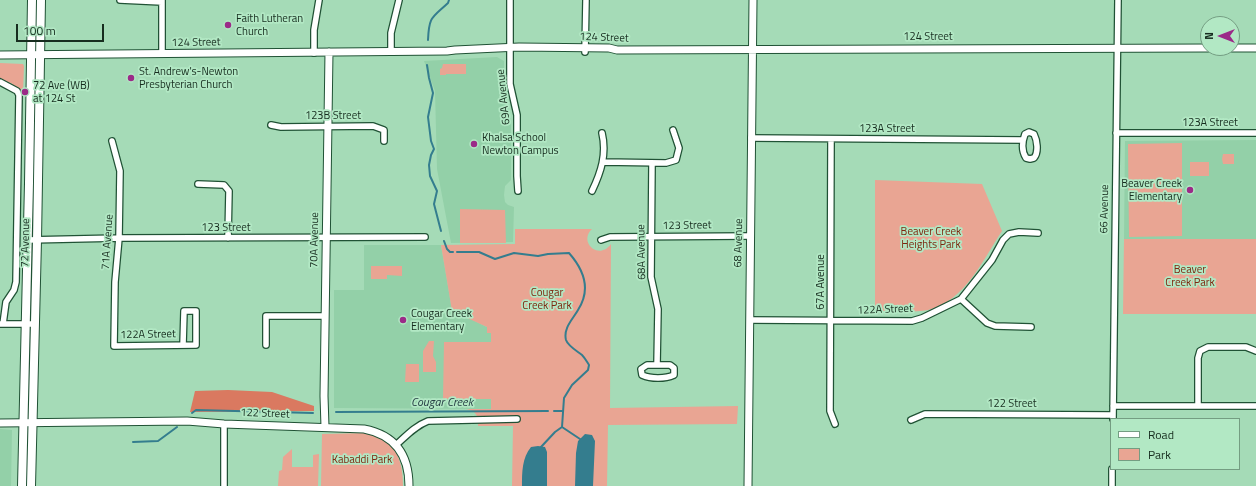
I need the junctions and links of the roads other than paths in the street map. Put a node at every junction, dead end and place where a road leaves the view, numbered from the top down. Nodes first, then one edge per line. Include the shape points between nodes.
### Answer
1 (32, 0) edge
2 (41, 0) edge
3 (120, 0) edge
4 (319, 0) edge
5 (398, 0) edge
6 (510, 0) edge
7 (586, 0) edge
8 (753, 0) edge
9 (1118, 0) edge
10 (162, 1) edge
11 (1117, 48) junction
12 (1200, 48) edge
13 (1240, 48) edge
14 (1256, 48) edge
15 (752, 49) junction
16 (510, 50) junction
17 (585, 50) junction
18 (328, 52) junction
19 (391, 52) junction
20 (314, 53) junction
21 (162, 54) junction
22 (0, 55) edge
23 (41, 55) junction
24 (31, 56) junction
25 (0, 82) edge
26 (271, 125) dead end
27 (328, 127) junction
28 (673, 130) dead end
29 (602, 133) dead end
30 (1116, 133) junction
31 (1256, 133) edge
32 (751, 138) junction
33 (832, 139) junction
34 (1022, 140) dead end
35 (112, 141) dead end
36 (384, 141) dead end
37 (603, 162) junction
38 (652, 163) junction
39 (198, 184) dead end
40 (518, 191) dead end
41 (592, 191) dead end
42 (1038, 233) dead end
43 (750, 236) junction
44 (326, 237) junction
45 (425, 237) dead end
46 (651, 237) junction
47 (119, 238) junction
48 (228, 238) junction
49 (28, 240) junction
50 (37, 240) junction
51 (601, 240) dead end
52 (961, 299) junction
53 (325, 316) junction
54 (750, 320) junction
55 (830, 321) junction
56 (1, 324) edge
57 (26, 324) junction
58 (35, 324) junction
59 (1031, 327) dead end
60 (183, 345) junction
61 (266, 345) dead end
62 (114, 346) joint
63 (1256, 351) edge
64 (657, 365) junction
65 (1113, 406) junction
66 (1198, 406) junction
67 (1256, 406) edge
68 (1113, 417) edge
69 (517, 419) dead end
70 (911, 420) dead end
71 (0, 423) edge
72 (23, 423) junction
73 (33, 423) junction
74 (224, 424) junction
75 (835, 424) dead end
76 (326, 427) junction
77 (396, 445) junction
78 (1112, 470) edge
79 (22, 486) edge
80 (31, 486) edge
81 (224, 486) edge
82 (409, 486) edge
83 (748, 486) edge
84 (1112, 486) edge

1 - 24 main road, 72 Avenue
2 - 23 main road, 72 Avenue
3 - 10 street
4 - 20 street via 314,30
5 - 19 street via 391,33
6 - 16 street, 69A Avenue
7 - 17 street
8 - 15 street, 68 Avenue
9 - 11 street, 66 Avenue
10 - 21 street
11 - 12 street, 124 Street
11 - 15 street, 124 Street
11 - 30 street, 66 Avenue
13 - 14 street
15 - 17 street, 124 Street
15 - 32 street, 68 Avenue
16 - 17 street, 124 Street
16 - 19 street, 124 Street
16 - 40 street, 69A Avenue via 510,84 517,115
18 - 19 street, 124 Street
18 - 20 street, 124 Street
18 - 27 street, 70A Avenue
20 - 21 street, 124 Street
21 - 23 street, 124 Street
22 - 24 street, 124 Street
23 - 24 street, 124 Street
23 - 50 main road, 72 Avenue
24 - 49 main road, 72 Avenue
25 - 56 street, 72 Avenue via 17,91 19,95 16,282 6,302
26 - 27 street, 123B Street
27 - 36 street, 123B Street via 372,126 384,130
27 - 44 street, 70A Avenue
28 - 38 street via 679,148 676,160
29 - 37 street
30 - 31 street, 123A Street
30 - 65 street, 66 Avenue
32 - 33 street, 123A Street
32 - 43 street, 68 Avenue
33 - 34 street, 123A Street
33 - 55 street, 67A Avenue
35 - 47 street, 71A Avenue via 120,170
37 - 38 street
37 - 41 street
38 - 46 street, 68A Avenue
39 - 48 street via 224,185 229,190
42 - 52 street via 1009,234
43 - 46 street, 123 Street
43 - 54 street, 68 Avenue
44 - 45 street, 123 Street
44 - 48 street, 123 Street
44 - 53 street, 70A Avenue
46 - 51 street, 123 Street via 610,237
46 - 64 street, 68A Avenue via 651,277 658,309
47 - 48 street, 123 Street
47 - 50 street, 123 Street
47 - 62 street, 71A Avenue
49 - 50 street, 123 Street
49 - 57 main road, 72 Avenue
50 - 58 main road, 72 Avenue
52 - 55 street, 122A Street via 912,322
52 - 59 street via 987,323 995,326
53 - 61 street via 266,316
53 - 76 street, 70A Avenue
54 - 55 street, 122A Street
54 - 83 street, 68 Avenue
55 - 75 street, 67A Avenue via 830,411
56 - 57 street
57 - 58 street
57 - 72 main road, 72 Avenue
58 - 73 main road, 72 Avenue
60 - 60 street, 122A Street via 196,345 196,311 184,311
60 - 62 street, 122A Street
63 - 66 street via 1246,347 1208,347 1200,350
64 - 64 street via 647,365 641,369 642,375 647,378 674,375 674,368 670,365
65 - 66 street
65 - 68 street, 66 Avenue
66 - 67 street
68 - 70 street, 122 Street via 925,414
69 - 77 street via 428,421 416,427
71 - 72 street, 122 Street
72 - 73 street, 122 Street
72 - 79 main road, 72 Avenue
73 - 74 street, 122 Street via 178,421
73 - 80 main road, 72 Avenue
74 - 76 street, 122 Street
74 - 81 street
76 - 77 street, 122 Street via 375,431
77 - 82 street via 407,463
78 - 84 street

